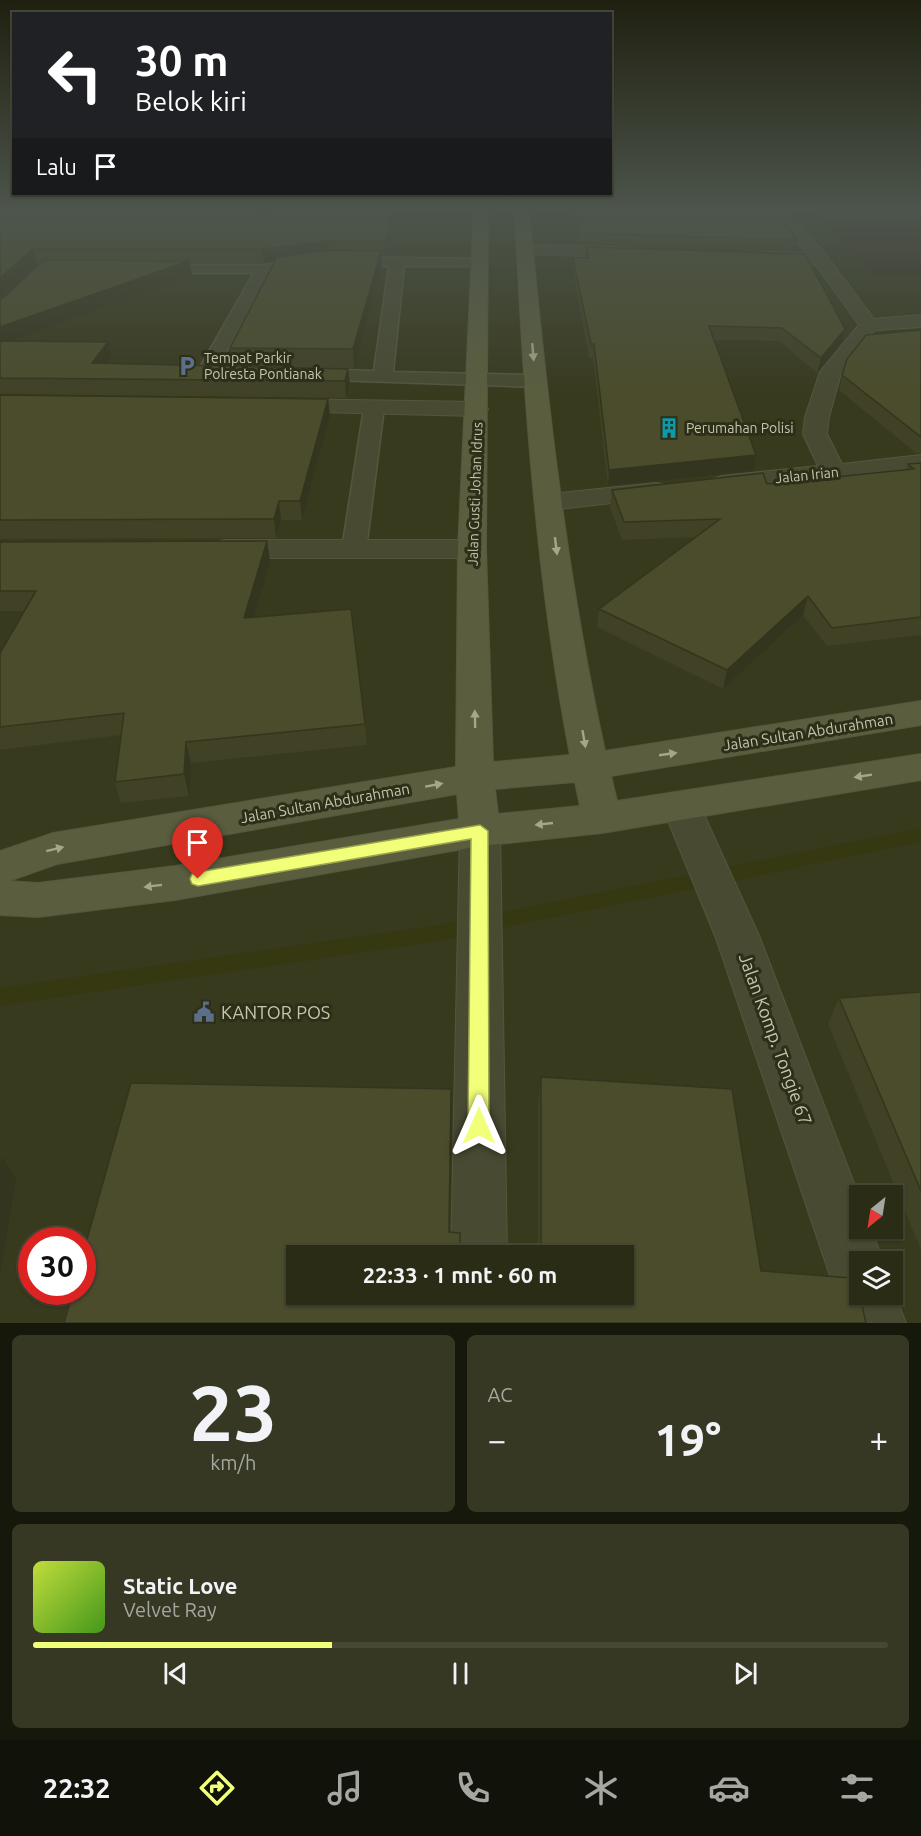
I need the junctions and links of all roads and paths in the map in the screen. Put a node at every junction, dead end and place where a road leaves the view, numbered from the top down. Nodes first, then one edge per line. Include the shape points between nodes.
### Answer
1 (262, 272) edge
2 (396, 272) edge
3 (484, 272) edge
4 (518, 272) edge
5 (829, 272) edge
6 (505, 317) junction
7 (921, 321) edge
8 (869, 325) junction
9 (185, 374) edge
10 (206, 374) junction
11 (229, 374) edge
12 (288, 374) edge
13 (383, 376) junction
14 (479, 379) junction
15 (536, 381) junction
16 (257, 406) edge
17 (374, 408) junction
18 (477, 409) junction
19 (921, 463) edge
20 (833, 472) junction
21 (550, 502) junction
22 (201, 549) edge
23 (354, 549) junction
24 (472, 549) junction
25 (921, 713) edge
26 (589, 767) junction
27 (921, 767) edge
28 (475, 777) junction
29 (602, 818) junction
30 (689, 823) junction
31 (479, 833) junction
32 (0, 868) edge
33 (0, 898) edge
34 (479, 1245) edge
35 (851, 1251) edge
36 (479, 1305) edge
37 (870, 1305) edge
38 (478, 1323) edge
39 (876, 1323) edge

1 - 10 lane
2 - 13 lane
3 - 6 street, Jalan Gusti Johan Idrus
4 - 6 street, Jalan Gusti Johan Idrus
5 - 8 street
6 - 14 street, Jalan Gusti Johan Idrus
6 -> 15 street, Jalan Gusti Johan Idrus
7 - 8 street
8 - 20 street via 831,372 817,417 815,434
9 - 10 lane
10 - 11 lane
12 - 13 lane
13 - 14 lane
14 - 15 lane
14 - 18 street, Jalan Gusti Johan Idrus
15 - 21 street, Jalan Gusti Johan Idrus
16 - 17 street
17 - 18 street
17 - 23 lane
18 - 24 street, Jalan Gusti Johan Idrus
19 - 20 street, Jalan Irian
20 - 21 street, Jalan Irian
21 -> 26 street, Jalan Gusti Johan Idrus via 568,648
22 - 23 street
23 - 24 street
28 -> 24 street, Jalan Gusti Johan Idrus
26 -> 25 street, Jalan Sultan Abdurahman
26 - 28 street, Jalan Sultan Abdurahman
26 - 29 street, Jalan Gusti Johan Idrus
27 -> 30 street
28 - 31 street, Jalan Gusti Johan Idrus
32 -> 28 street, Jalan Sultan Abdurahman via 53,849
29 - 30 street
29 -> 31 street
30 - 35 street, Jalan Komp. Tongie 67 via 738,938
31 -> 33 street via 175,883 38,900
31 - 34 street
36 - 38 street
37 - 39 street

